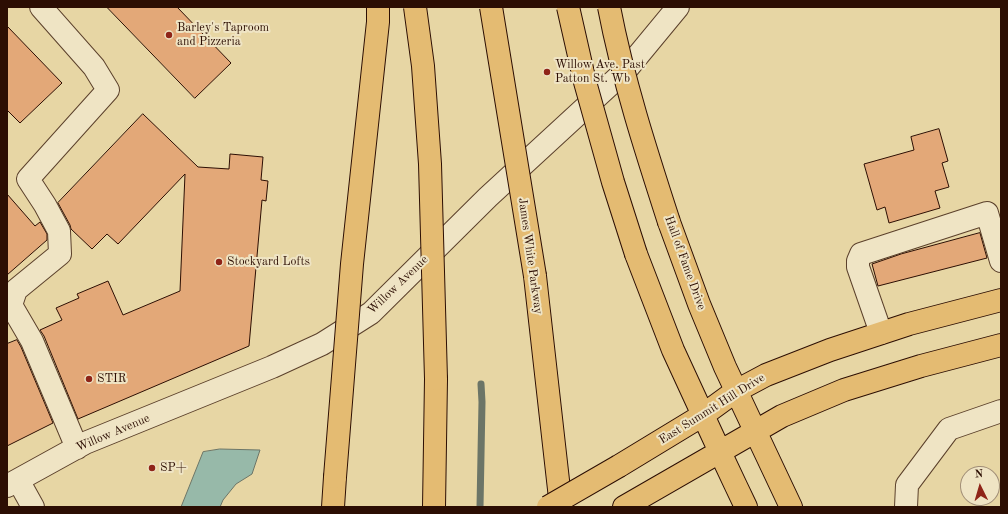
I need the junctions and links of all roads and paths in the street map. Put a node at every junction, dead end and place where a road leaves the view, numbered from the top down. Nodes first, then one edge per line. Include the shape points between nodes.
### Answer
1 (41, 7) edge
2 (378, 7) edge
3 (414, 7) edge
4 (491, 7) edge
5 (568, 7) edge
6 (609, 7) edge
7 (678, 7) edge
8 (994, 209) edge
9 (1001, 261) edge
10 (1001, 300) edge
11 (880, 333) junction
12 (1001, 345) edge
13 (736, 391) junction
14 (1001, 411) edge
15 (703, 415) junction
16 (755, 431) junction
17 (77, 448) junction
18 (720, 452) junction
19 (13, 483) edge
20 (33, 507) edge
21 (333, 507) edge
22 (434, 507) edge
23 (548, 507) edge
24 (561, 507) edge
25 (624, 507) edge
26 (746, 507) edge
27 (791, 507) edge
28 (906, 507) edge

1 - 17 street via 94,67 108,90 28,180 59,231 60,254 16,290 11,305 32,341
2 - 21 main road, bridge via 352,264
3 - 22 main road, bridge via 423,66 430,164 436,379
4 - 24 main road, James White Parkway, bridge via 535,276
5 - 15 main road, bridge via 585,82 636,254 673,350
6 - 13 main road, Hall of Fame Drive, bridge via 642,137 669,222 699,304
7 - 17 street, Willow Avenue via 626,70 488,197 371,313 315,348
8 - 9 street
8 - 11 street via 861,254 858,267
10 - 11 main road, East Summit Hill Drive
11 - 13 main road, East Summit Hill Drive via 766,375
12 - 16 main road via 844,390 782,416
13 - 15 main road, East Summit Hill Drive
13 - 16 main road, Hall of Fame Drive
14 - 28 street via 949,429 907,486
15 - 18 main road
15 - 23 main road, East Summit Hill Drive, bridge
16 - 18 main road
16 - 27 main road, Hall of Fame Drive
17 - 19 street, Willow Avenue
18 - 25 main road
18 - 26 main road
19 - 20 street

